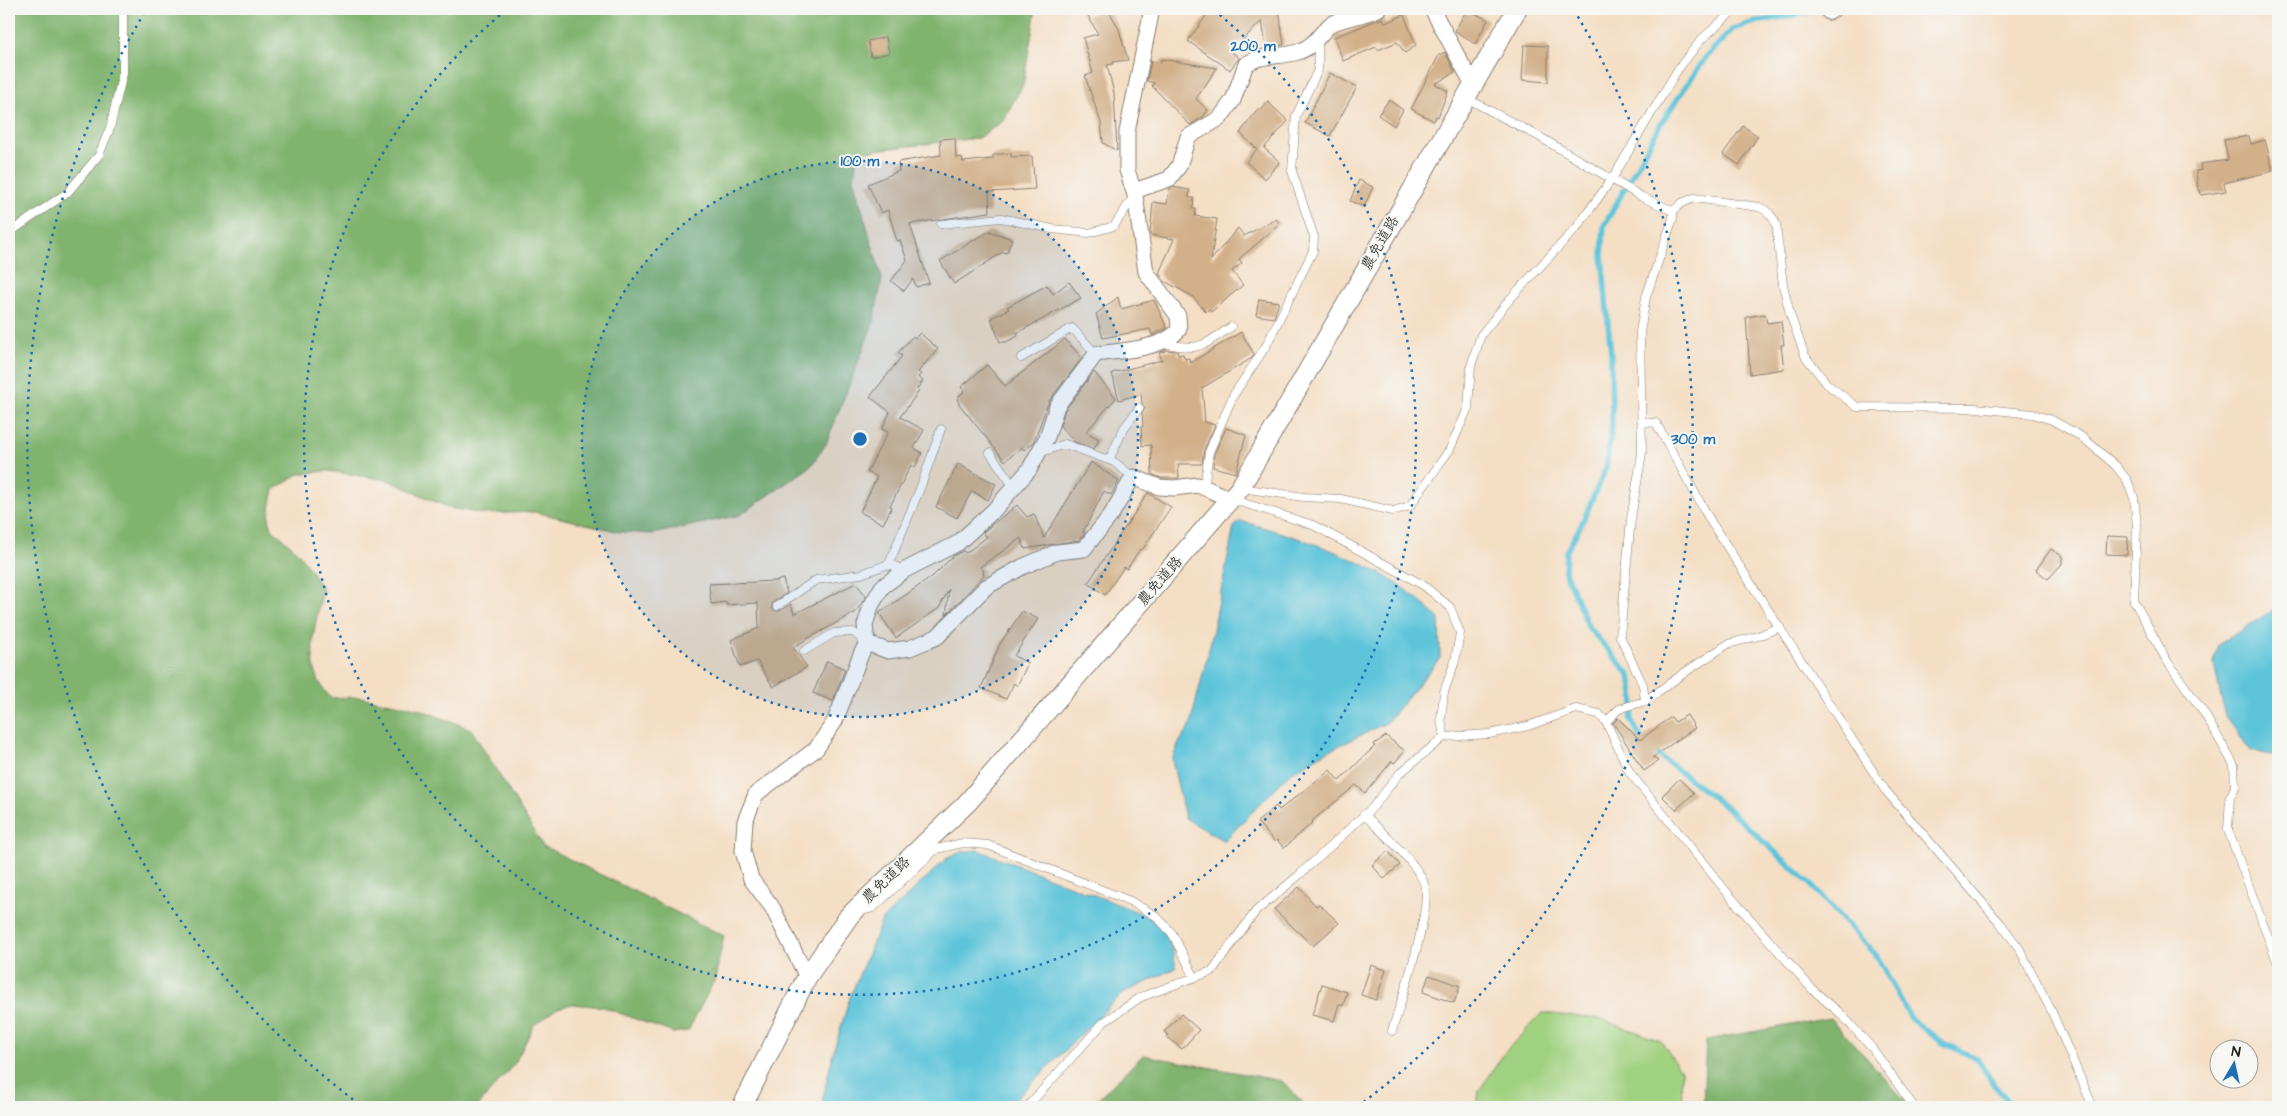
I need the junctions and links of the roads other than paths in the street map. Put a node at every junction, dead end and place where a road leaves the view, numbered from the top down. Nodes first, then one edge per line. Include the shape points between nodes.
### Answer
1 (123, 9) edge
2 (1152, 9) edge
3 (1378, 9) edge
4 (1432, 9) edge
5 (1517, 9) edge
6 (1735, 9) edge
7 (1826, 9) edge
8 (1834, 9) edge
9 (1318, 40) junction
10 (1468, 90) junction
11 (1614, 180) junction
12 (1135, 195) junction
13 (1673, 210) junction
14 (941, 224) dead end
15 (9, 232) edge
16 (1231, 327) dead end
17 (1158, 342) junction
18 (1096, 354) junction
19 (1022, 358) dead end
20 (1139, 408) dead end
21 (1642, 422) junction
22 (941, 429) dead end
23 (990, 453) dead end
24 (1038, 454) junction
25 (1109, 460) junction
26 (1133, 477) junction
27 (1014, 487) junction
28 (1204, 488) junction
29 (1236, 494) junction
30 (889, 564) junction
31 (905, 570) junction
32 (778, 606) dead end
33 (1780, 626) junction
34 (867, 643) junction
35 (804, 651) dead end
36 (1645, 701) junction
37 (1606, 722) junction
38 (1444, 737) junction
39 (1364, 814) junction
40 (849, 916) junction
41 (2278, 964) edge
42 (1194, 976) junction
43 (806, 977) junction
44 (1392, 1031) dead end
45 (742, 1107) edge
46 (1027, 1107) edge
47 (1914, 1107) edge
48 (2093, 1107) edge

1 - 15 lane via 123,73 110,128 99,155 68,192
2 - 12 street via 1127,132 1127,170
3 - 9 street via 1331,23
4 - 10 street
5 - 10 street, 農免道路
6 - 11 lane via 1701,40 1678,69
7 - 8 street via 1829,12
9 - 12 street via 1298,52 1258,57 1246,64 1233,100 1220,118 1188,137 1179,166 1169,179 1138,190
9 - 28 lane via 1318,70 1296,116 1292,171 1314,237 1314,251 1266,346 1233,396 1209,452
10 - 11 lane
10 - 29 street, 農免道路
11 - 13 lane
11 - 29 lane via 1577,227 1481,335 1471,366 1468,408 1450,448 1410,506 1392,510 1340,499
12 - 14 lane via 1114,226 1089,233 1002,218
12 - 17 street via 1146,272 1178,316 1179,330 1174,338
13 - 21 lane via 1674,218 1646,297 1640,332
13 - 41 lane via 1694,198 1759,207 1773,216 1788,307 1805,356 1827,384 1857,407 1976,408 2033,414 2052,420 2082,437 2115,465 2127,480 2134,498 2137,525 2134,601 2167,661 2204,713 2234,765 2235,787 2230,797 2228,830
16 - 17 lane via 1201,347 1189,349
17 - 18 street via 1131,350
18 - 19 lane via 1072,328
18 - 24 street via 1057,406
20 - 25 lane via 1124,428
21 - 33 lane via 1656,423 1711,522
21 - 36 lane via 1642,453 1631,519 1620,636 1643,685
22 - 30 lane
23 - 27 lane
24 - 25 lane via 1065,444
24 - 27 street
25 - 26 lane
26 - 28 street via 1158,487 1198,485
26 - 34 street via 1111,515 1084,549 1057,552 986,587 937,638 888,652
27 - 31 street via 958,544
28 - 29 street
29 - 38 lane via 1313,525 1422,586 1450,607 1460,633 1455,661 1444,692 1441,718
29 - 40 street, 農免道路 via 967,803
30 - 31 lane
30 - 32 lane via 861,574 816,580
31 - 34 street via 882,587 871,606 865,625
33 - 36 lane via 1728,644
33 - 48 lane via 1885,790 2019,948 2052,1012
34 - 35 lane via 853,632 834,633
34 - 43 street via 836,721 816,749 756,794 745,821 743,851 751,879 772,907
36 - 37 lane via 1619,709
37 - 38 lane via 1599,714 1576,709 1528,726 1489,734
37 - 47 lane via 1630,773 1772,944 1872,1048
38 - 39 lane via 1400,773
39 - 42 lane via 1256,911 1212,971
39 - 44 lane via 1410,860 1425,886 1424,911 1415,955
40 - 42 lane via 873,908 936,849 963,842 988,845 1130,901 1156,916 1172,933
40 - 43 street, 農免道路
42 - 46 lane via 1141,997 1104,1022
43 - 45 street, 農免道路

